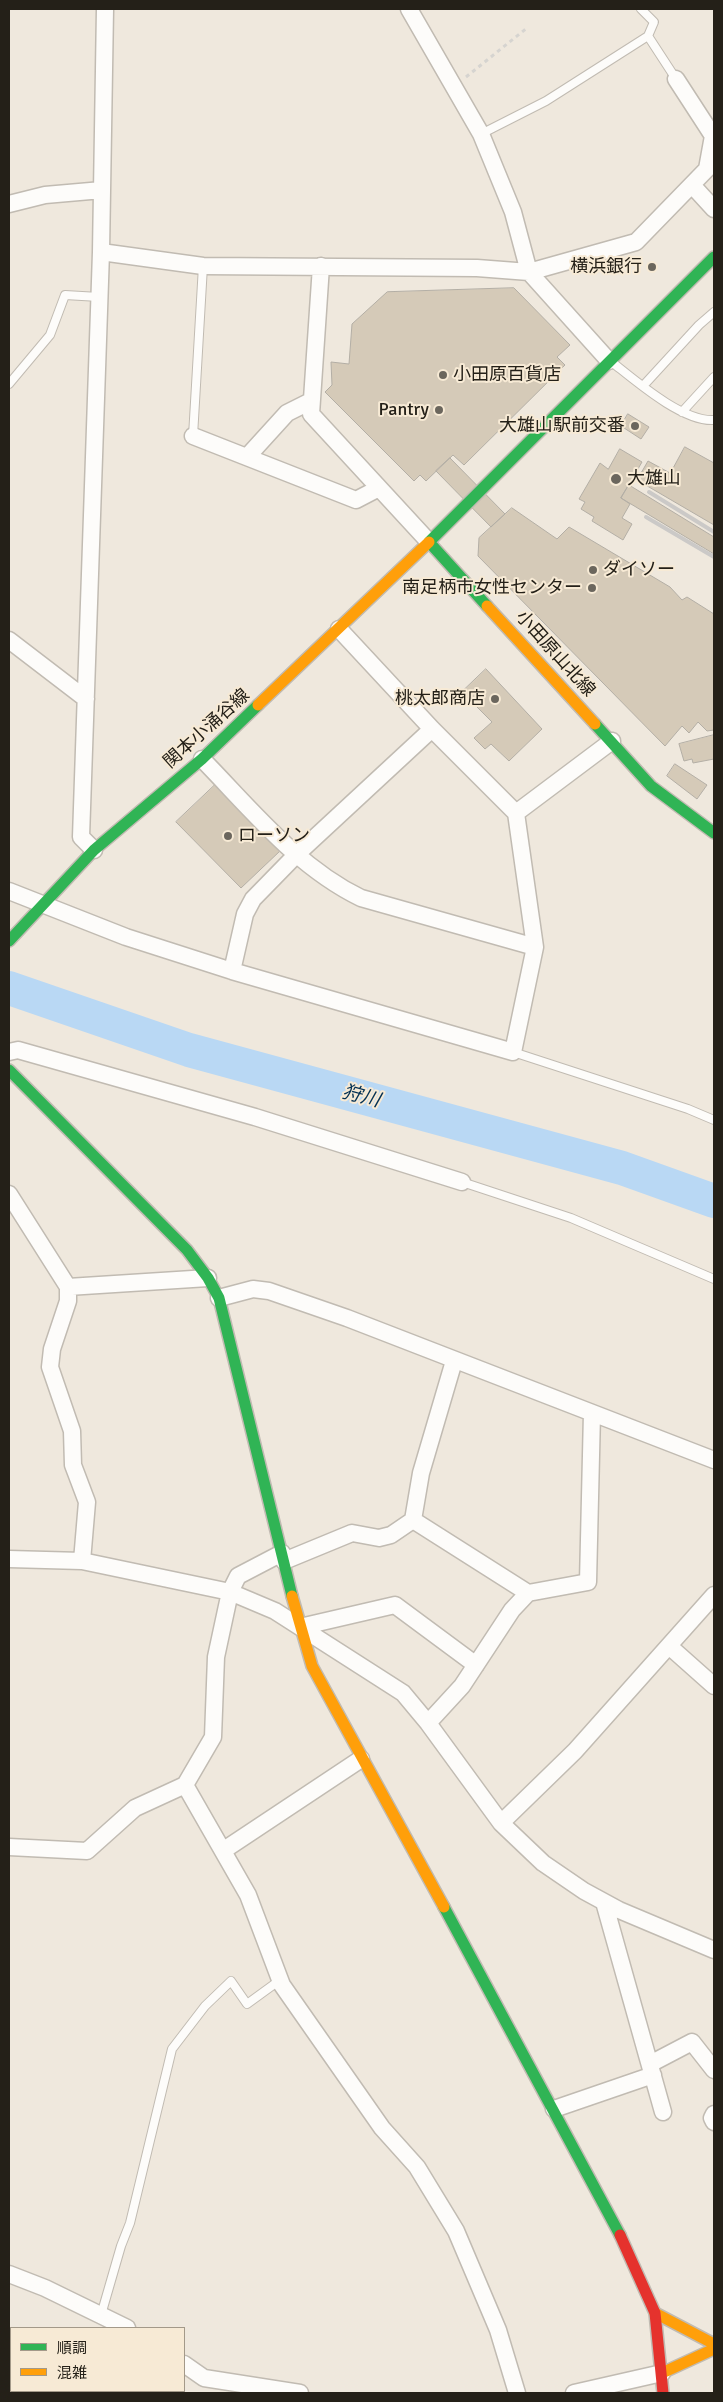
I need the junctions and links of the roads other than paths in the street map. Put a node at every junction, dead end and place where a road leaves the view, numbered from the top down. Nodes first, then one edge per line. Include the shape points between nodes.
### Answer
1 (105, 9) edge
2 (409, 9) edge
3 (641, 9) edge
4 (648, 36) junction
5 (676, 79) joint
6 (480, 134) junction
7 (692, 185) junction
8 (102, 190) junction
9 (9, 204) edge
10 (714, 209) edge
11 (101, 252) junction
12 (714, 257) edge
13 (203, 266) junction
14 (321, 266) junction
15 (529, 272) junction
16 (99, 297) junction
17 (714, 312) edge
18 (609, 361) junction
19 (714, 377) edge
20 (9, 384) edge
21 (643, 386) junction
22 (311, 402) junction
23 (682, 412) junction
24 (714, 420) edge
25 (193, 436) joint
26 (247, 457) junction
27 (379, 488) junction
28 (429, 542) junction
29 (339, 629) junction
30 (9, 640) edge
31 (86, 699) junction
32 (432, 729) junction
33 (612, 742) junction
34 (202, 759) junction
35 (516, 813) junction
36 (714, 833) edge
37 (94, 850) junction
38 (296, 855) junction
39 (9, 891) edge
40 (39, 907) junction
41 (9, 940) edge
42 (534, 947) junction
43 (232, 971) junction
44 (9, 1052) edge
45 (513, 1052) junction
46 (9, 1070) edge
47 (714, 1120) edge
48 (462, 1182) joint
49 (9, 1194) edge
50 (208, 1278) junction
51 (714, 1279) edge
52 (68, 1287) junction
53 (219, 1298) junction
54 (454, 1361) junction
55 (592, 1413) junction
56 (714, 1460) edge
57 (413, 1520) junction
58 (283, 1557) junction
59 (9, 1559) edge
60 (82, 1561) junction
61 (230, 1592) junction
62 (528, 1593) junction
63 (714, 1596) edge
64 (300, 1627) junction
65 (668, 1646) junction
66 (476, 1665) junction
67 (714, 1686) edge
68 (428, 1723) junction
69 (361, 1759) junction
70 (185, 1785) junction
71 (501, 1823) junction
72 (9, 1847) edge
73 (224, 1850) junction
74 (604, 1902) junction
75 (714, 1950) edge
76 (280, 1980) junction
77 (652, 2070) junction
78 (714, 2070) edge
79 (554, 2109) junction
80 (663, 2112) dead end
81 (714, 2114) edge
82 (714, 2122) edge
83 (9, 2274) edge
84 (655, 2312) junction
85 (101, 2315) junction
86 (125, 2327) edge
87 (714, 2344) edge
88 (714, 2349) edge
89 (185, 2365) edge
90 (662, 2373) junction
91 (300, 2393) edge
92 (518, 2393) edge
93 (574, 2393) edge
94 (663, 2393) edge

1 - 8 street
2 - 6 street
3 - 4 lane via 654,22
4 - 5 lane
4 - 6 lane via 546,101
5 - 7 street via 713,136 707,170
6 - 15 street via 513,212
7 - 10 street
7 - 15 street via 636,242
8 - 9 street via 45,195
8 - 11 street
11 - 13 street
11 - 16 street
12 - 18 street
13 - 14 street
13 - 25 lane
14 - 15 street via 478,268
14 - 22 street
15 - 18 street
16 - 20 lane via 65,295 50,336
16 - 31 street
17 - 21 lane
18 - 21 lane
18 - 28 street
19 - 23 lane
21 - 23 lane
22 - 26 street via 286,413
22 - 27 street via 311,414
23 - 24 lane
25 - 26 street
26 - 27 street via 356,500
27 - 28 street
28 - 29 street, 関本小涌谷線
28 - 33 street, 小田原山北線
29 - 32 street
29 - 34 street, 関本小涌谷線
30 - 31 street
31 - 37 street via 81,837
32 - 35 street
32 - 38 street
33 - 35 street
33 - 36 street, 小田原山北線 via 651,786
34 - 37 street, 関本小涌谷線
34 - 38 street
35 - 42 street
37 - 40 street, 関本小涌谷線
38 - 42 street via 340,888 360,898
38 - 43 street via 254,899 245,914
39 - 40 street
40 - 41 street, 関本小涌谷線
40 - 43 street
42 - 45 street
43 - 45 street
44 - 48 street via 18,1050 246,1114
45 - 47 lane
46 - 50 street via 187,1250
48 - 51 lane via 571,1218
49 - 52 street
50 - 52 street
50 - 53 street
52 - 60 street via 68,1301 52,1349 50,1367 72,1431 73,1465 87,1502
53 - 54 street via 253,1289 269,1291
53 - 58 street
54 - 55 street
54 - 57 street via 420,1473
55 - 56 street
55 - 62 street via 588,1582
57 - 58 street via 391,1535 378,1538 352,1533
57 - 62 street
58 - 61 street via 238,1576
58 - 64 street
59 - 60 street
60 - 61 street
61 - 64 street via 275,1611
61 - 70 street via 216,1656 213,1737
62 - 66 street via 512,1610
63 - 65 street
64 - 66 street via 395,1605
64 - 68 street via 403,1693
64 - 69 street via 312,1666
65 - 67 street
65 - 71 street via 575,1751
66 - 68 street via 462,1686
68 - 71 street
69 - 73 street
69 - 79 street
70 - 72 street via 135,1808 87,1851
70 - 73 street
71 - 74 street via 543,1863
73 - 76 street via 248,1895
74 - 75 street
74 - 77 street
76 - 85 lane via 247,2004 231,1981 205,2006 172,2049 130,2223 120,2246
76 - 92 street via 382,2128 417,2167 456,2232 498,2330
77 - 78 street via 692,2042
77 - 79 street
77 - 80 street
79 - 84 street via 622,2239
81 - 82 street
83 - 85 street
84 - 87 street
84 - 90 street
85 - 86 street
88 - 90 street
89 - 91 street via 204,2378
90 - 93 street
90 - 94 street

